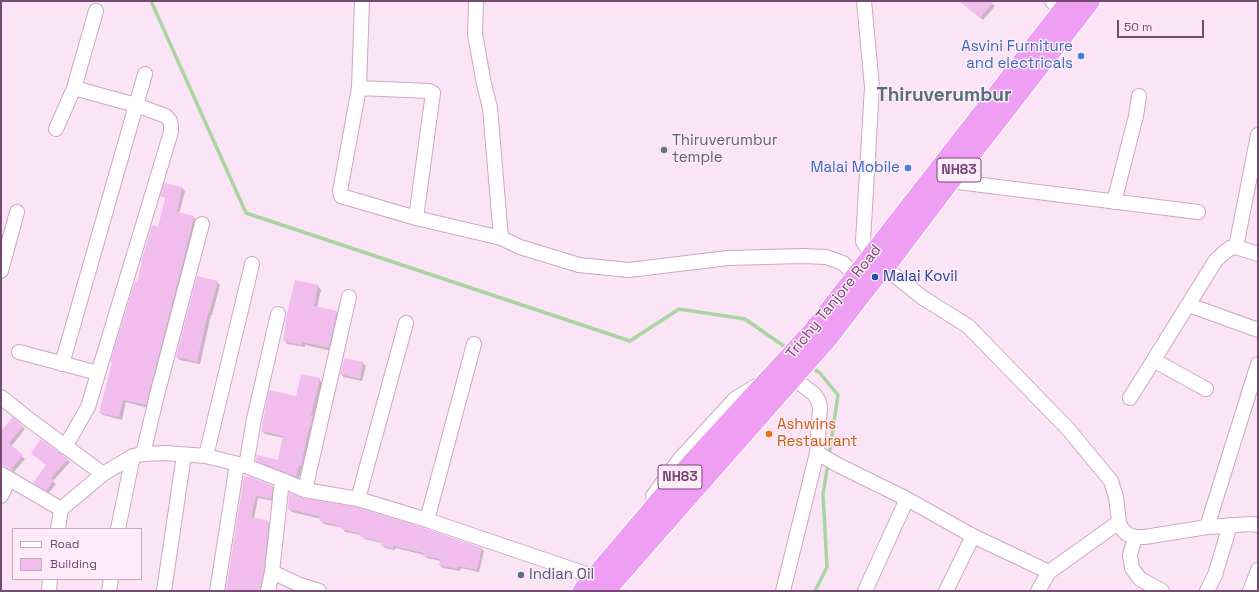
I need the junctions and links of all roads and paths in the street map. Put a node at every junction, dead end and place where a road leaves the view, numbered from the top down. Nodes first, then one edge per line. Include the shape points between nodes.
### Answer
1 (362, 1) edge
2 (476, 1) edge
3 (864, 1) edge
4 (1090, 1) edge
5 (1062, 5) edge
6 (96, 11) dead end
7 (145, 74) dead end
8 (74, 88) junction
9 (359, 88) junction
10 (1139, 96) dead end
11 (136, 105) junction
12 (56, 129) dead end
13 (1258, 135) edge
14 (950, 181) junction
15 (1114, 202) junction
16 (17, 212) dead end
17 (1198, 212) dead end
18 (416, 218) junction
19 (202, 224) dead end
20 (501, 238) junction
21 (1236, 247) junction
22 (1258, 254) edge
23 (878, 262) junction
24 (252, 264) dead end
25 (1, 270) edge
26 (856, 277) junction
27 (349, 297) dead end
28 (1189, 304) junction
29 (278, 314) dead end
30 (406, 323) dead end
31 (1258, 330) edge
32 (821, 334) junction
33 (474, 344) dead end
34 (20, 352) dead end
35 (1155, 361) junction
36 (62, 364) junction
37 (1258, 364) edge
38 (98, 373) junction
39 (785, 374) junction
40 (1206, 389) dead end
41 (1, 397) edge
42 (1130, 398) dead end
43 (65, 447) junction
44 (820, 454) junction
45 (138, 455) junction
46 (184, 455) junction
47 (206, 456) junction
48 (242, 465) junction
49 (103, 474) junction
50 (5, 477) edge
51 (282, 480) junction
52 (305, 490) junction
53 (1, 496) edge
54 (358, 499) junction
55 (907, 499) junction
56 (61, 508) junction
57 (427, 520) junction
58 (1119, 522) junction
59 (1230, 525) junction
60 (1258, 525) edge
61 (1207, 527) junction
62 (58, 528) edge
63 (118, 528) edge
64 (973, 536) junction
65 (1135, 537) junction
66 (1258, 570) edge
67 (272, 572) junction
68 (1049, 572) junction
69 (50, 580) edge
70 (110, 580) edge
71 (594, 586) edge
72 (49, 591) edge
73 (109, 591) edge
74 (164, 591) edge
75 (217, 591) edge
76 (268, 591) edge
77 (319, 591) edge
78 (783, 591) edge
79 (865, 591) edge
80 (946, 591) edge
81 (1038, 591) edge
82 (1162, 591) edge
83 (1207, 591) edge
84 (1250, 591) edge

1 - 9 street
2 - 20 street via 475,34 490,108
3 - 23 street via 872,87 863,241
4 - 14 highway, Trichy Tanjore Road / NH83
5 - 23 highway, Trichy Tanjore Road / NH83
6 - 8 street
7 - 11 street
8 - 11 street
8 - 12 street
9 - 18 street via 341,196
9 - 18 street via 433,93
10 - 15 street
11 - 36 street
11 - 38 street via 166,116 170,120 171,132
13 - 21 street
14 - 15 street
14 - 23 highway, Trichy Tanjore Road / NH83
15 - 17 street
16 - 25 street
18 - 20 street
19 - 45 street via 159,388
20 - 26 street via 520,247 579,265 629,270 728,258 826,257 843,263
21 - 22 street
21 - 28 street via 1230,248 1216,260
23 - 26 highway, Trichy Tanjore Road / NH83
23 - 32 highway, Trichy Tanjore Road / NH83 via 875,277
23 - 58 street via 923,298 968,326 1069,430 1111,481
24 - 47 street
26 - 32 highway, Trichy Tanjore Road / NH83
27 - 52 street
28 - 31 street
28 - 35 street
29 - 48 street
30 - 54 street
32 - 39 highway, Trichy Tanjore Road / NH83
33 - 57 street
34 - 36 street
35 - 40 street
35 - 42 street
36 - 38 street
37 - 61 street
38 - 43 street via 88,406
39 - 44 street via 814,394 818,400
39 - 71 highway, Trichy Tanjore Road / NH83
39 - 71 highway, Trichy Tanjore Road / NH83 via 691,464 616,553
41 - 43 street
43 - 49 street
44 - 55 street
44 - 78 street
45 - 46 street
45 - 49 street
45 - 63 street
46 - 47 street
46 - 74 street
47 - 48 street
48 - 51 street
48 - 75 street
49 - 56 street
50 - 53 street
50 - 56 street
51 - 52 street
51 - 67 street
52 - 54 street
54 - 57 street
55 - 64 street
55 - 79 street
56 - 62 street
57 - 71 street
58 - 65 street via 1127,534
58 - 68 street
59 - 60 street
59 - 61 street
59 - 83 street via 1215,575
61 - 65 street
64 - 68 street
64 - 80 street
65 - 82 street via 1130,555 1132,568 1140,579
66 - 84 street
67 - 76 street
67 - 77 street
68 - 81 street
69 - 72 street
70 - 73 street

